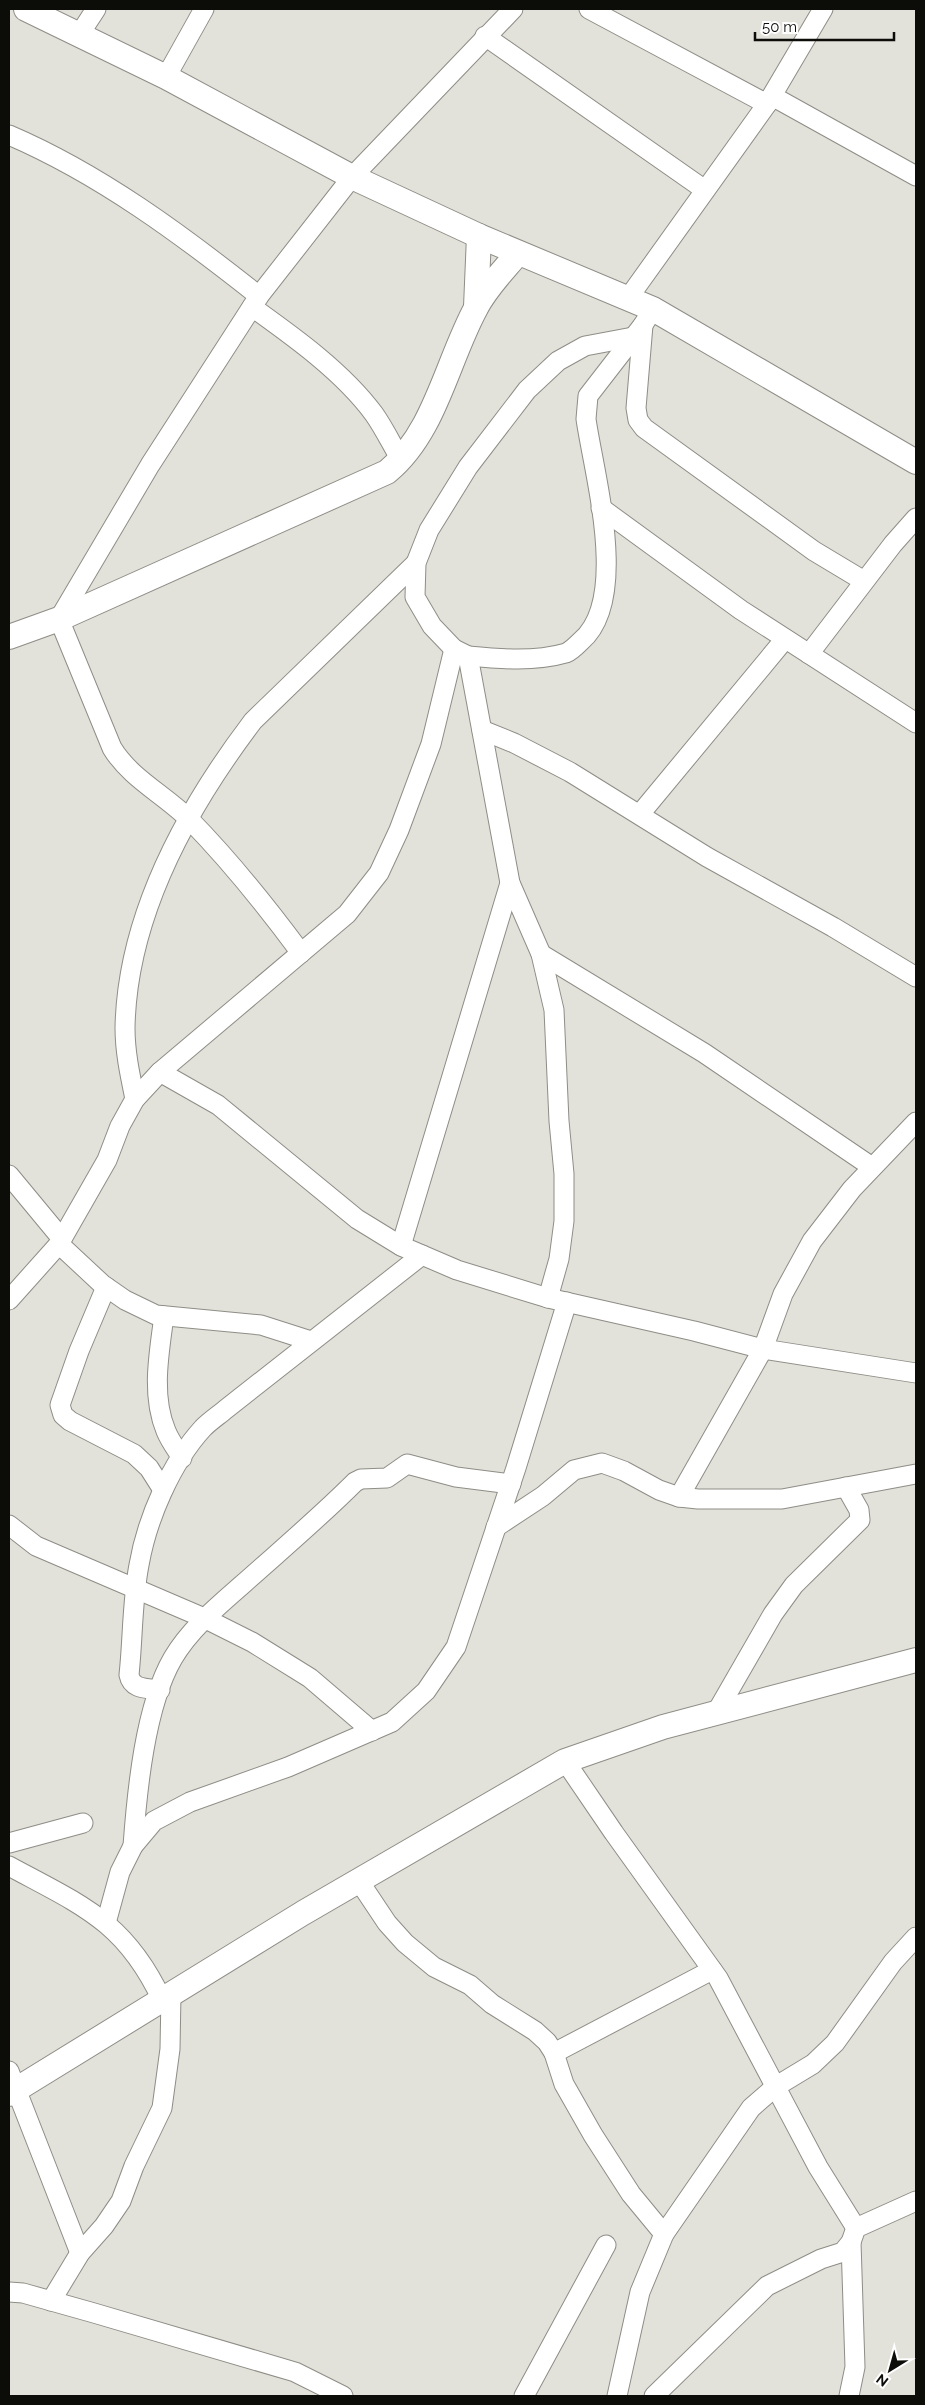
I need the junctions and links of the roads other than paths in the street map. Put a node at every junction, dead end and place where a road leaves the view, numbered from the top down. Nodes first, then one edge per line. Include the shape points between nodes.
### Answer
1 (26, 9) edge
2 (96, 9) edge
3 (204, 9) edge
4 (513, 9) edge
5 (589, 9) edge
6 (823, 9) edge
7 (79, 34) junction
8 (485, 36) junction
9 (166, 77) junction
10 (769, 100) junction
11 (9, 136) edge
12 (916, 176) edge
13 (352, 177) junction
14 (705, 190) junction
15 (479, 236) junction
16 (518, 253) junction
17 (629, 297) junction
18 (255, 302) junction
19 (476, 307) junction
20 (643, 323) junction
21 (402, 460) junction
22 (916, 462) edge
23 (601, 508) junction
24 (916, 518) edge
25 (416, 563) junction
26 (864, 581) junction
27 (59, 619) junction
28 (9, 638) edge
29 (784, 639) junction
30 (461, 652) junction
31 (809, 654) junction
32 (916, 723) edge
33 (482, 730) junction
34 (640, 814) junction
35 (189, 820) junction
36 (510, 882) junction
37 (301, 953) junction
38 (541, 954) junction
39 (916, 977) edge
40 (160, 1072) junction
41 (135, 1099) junction
42 (916, 1122) edge
43 (872, 1167) junction
44 (9, 1175) edge
45 (61, 1242) junction
46 (401, 1246) junction
47 (422, 1255) junction
48 (106, 1287) junction
49 (13, 1289) edge
50 (548, 1298) junction
51 (567, 1302) junction
52 (164, 1316) junction
53 (311, 1341) junction
54 (763, 1350) junction
55 (916, 1373) edge
56 (182, 1458) junction
57 (916, 1474) edge
58 (511, 1484) junction
59 (846, 1487) junction
60 (163, 1490) junction
61 (679, 1497) junction
62 (9, 1525) edge
63 (496, 1527) junction
64 (135, 1590) junction
65 (204, 1618) junction
66 (916, 1660) edge
67 (160, 1690) junction
68 (716, 1713) junction
69 (372, 1731) junction
70 (565, 1761) junction
71 (83, 1823) dead end
72 (9, 1843) edge
73 (133, 1846) junction
74 (9, 1866) edge
75 (359, 1881) junction
76 (106, 1923) junction
77 (916, 1937) edge
78 (712, 1970) junction
79 (166, 1997) junction
80 (554, 2053) junction
81 (11, 2085) edge
82 (775, 2087) junction
83 (916, 2201) edge
84 (664, 2234) junction
85 (854, 2235) junction
86 (606, 2245) dead end
87 (80, 2253) junction
88 (9, 2292) edge
89 (51, 2301) junction
90 (343, 2396) edge
91 (524, 2396) edge
92 (617, 2396) edge
93 (654, 2396) edge
94 (850, 2396) edge

1 - 7 street
2 - 7 street
3 - 9 street
4 - 8 street
5 - 10 street
6 - 10 street
7 - 9 street
8 - 13 street
8 - 14 street
9 - 13 street
10 - 12 street
10 - 14 street
11 - 18 street via 95,180 177,233
13 - 15 street
13 - 18 street
14 - 17 street
15 - 16 street
15 - 19 street
16 - 17 street
16 - 19 street
17 - 20 street
18 - 21 street via 336,373 373,413
18 - 27 street via 150,465
19 - 21 street via 417,438
20 - 22 street
20 - 23 street via 588,396 586,419
20 - 25 street via 585,346 558,361 527,390 468,467 429,530
20 - 26 street via 636,408 638,420 644,428 791,535
21 - 27 street via 387,472
23 - 29 street
23 - 30 street via 608,563 602,606 590,634 568,652 507,660
24 - 26 street
25 - 30 street via 414,597 432,626
25 - 35 street via 253,721
26 - 31 street
27 - 28 street
27 - 35 street via 120,762
29 - 31 street
29 - 34 street
30 - 33 street
30 - 37 street via 431,744 379,873 347,914
31 - 32 street
33 - 34 street via 570,772
33 - 36 street
34 - 39 street via 707,857
35 - 37 street via 260,897
35 - 41 street via 167,861 145,917 135,956 125,1028 127,1062
36 - 38 street
36 - 46 street
37 - 40 street
38 - 43 street via 704,1053
38 - 50 street via 554,1010 564,1174 564,1221 559,1259
40 - 41 street
40 - 46 street via 218,1105 357,1219
41 - 45 street via 107,1160
42 - 43 street
43 - 54 street via 812,1241 783,1294
44 - 45 street
45 - 48 street
45 - 49 street
46 - 47 street
47 - 50 street via 457,1270
47 - 53 street
48 - 52 street via 133,1304
48 - 60 street via 60,1405 63,1415 70,1421 134,1454 149,1468
50 - 51 street
51 - 54 street via 694,1330
51 - 58 street
52 - 53 street via 261,1325
52 - 56 street via 158,1396 166,1432
53 - 56 street via 203,1428
54 - 55 street
54 - 61 street
56 - 60 street
57 - 59 street
58 - 63 street
58 - 65 street via 456,1477 407,1464 387,1478 355,1482
59 - 61 street via 782,1499
59 - 68 street via 860,1520 794,1585 773,1614
60 - 64 street via 150,1522
61 - 63 street via 602,1463 574,1470 543,1496
62 - 64 street via 36,1546
63 - 69 street via 456,1647 426,1691 392,1722
64 - 65 street
64 - 67 street via 130,1681 136,1687
65 - 67 street via 173,1658
65 - 69 street via 252,1642 310,1678
66 - 68 street
67 - 73 street via 138,1789
68 - 70 street
69 - 73 street via 288,1767 190,1802 154,1821
70 - 75 street
70 - 78 street
71 - 72 street
73 - 76 street via 120,1872
74 - 76 street via 70,1898
75 - 79 street
75 - 80 street via 387,1923 405,1943 434,1967 470,1985 535,2031
76 - 79 street via 120,1935
77 - 82 street via 893,1962 835,2043 812,2064
78 - 80 street
78 - 82 street
79 - 81 street
79 - 87 street via 170,2048 162,2108 121,2201
80 - 84 street via 564,2084 592,2135 631,2194
81 - 87 street
82 - 84 street via 746,2115
82 - 85 street
83 - 85 street
84 - 92 street via 640,2292
85 - 93 street via 843,2252 821,2259 767,2286
85 - 94 street via 855,2367
86 - 91 street
87 - 89 street
88 - 89 street
89 - 90 street via 294,2372

